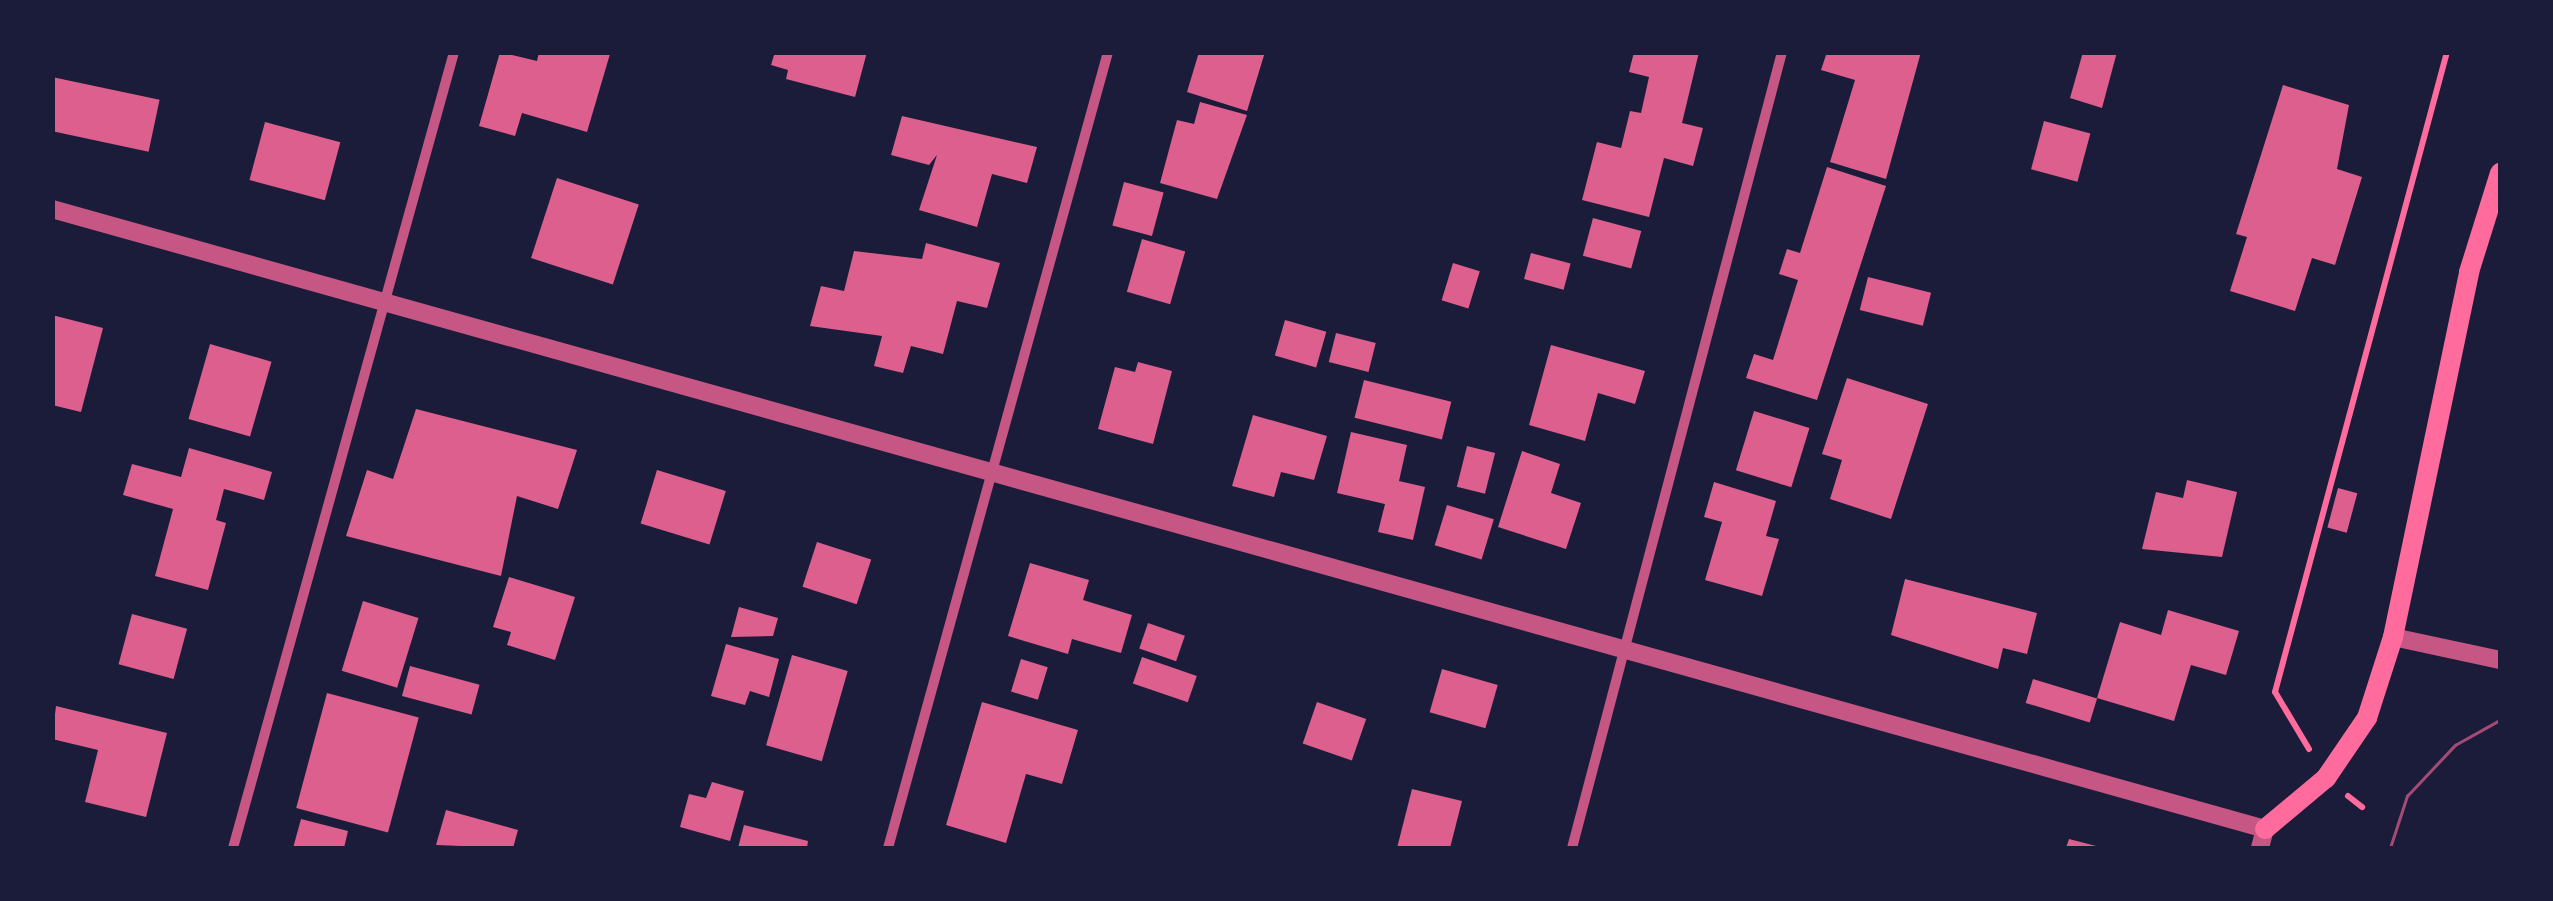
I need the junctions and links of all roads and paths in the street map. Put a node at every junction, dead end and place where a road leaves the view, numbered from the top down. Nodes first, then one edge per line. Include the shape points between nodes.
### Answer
1 (454, 52) edge
2 (1108, 52) edge
3 (1782, 52) edge
4 (2447, 52) edge
5 (2500, 173) edge
6 (52, 209) edge
7 (385, 308) junction
8 (992, 473) junction
9 (2393, 637) junction
10 (1629, 649) junction
11 (2500, 660) edge
12 (2326, 778) junction
13 (2362, 806) dead end
14 (2263, 839) edge
15 (234, 848) edge
16 (888, 848) edge
17 (1572, 848) edge

1 - 7 street
2 - 8 street
3 - 10 street
4 - 12 path via 2274,692
5 - 9 main road via 2407,538
6 - 7 street
7 - 8 street
7 - 15 street
8 - 10 street
8 - 16 street
9 - 11 street
9 - 12 main road via 2367,718
10 - 14 street
10 - 17 street
12 - 13 path
12 - 14 main road

